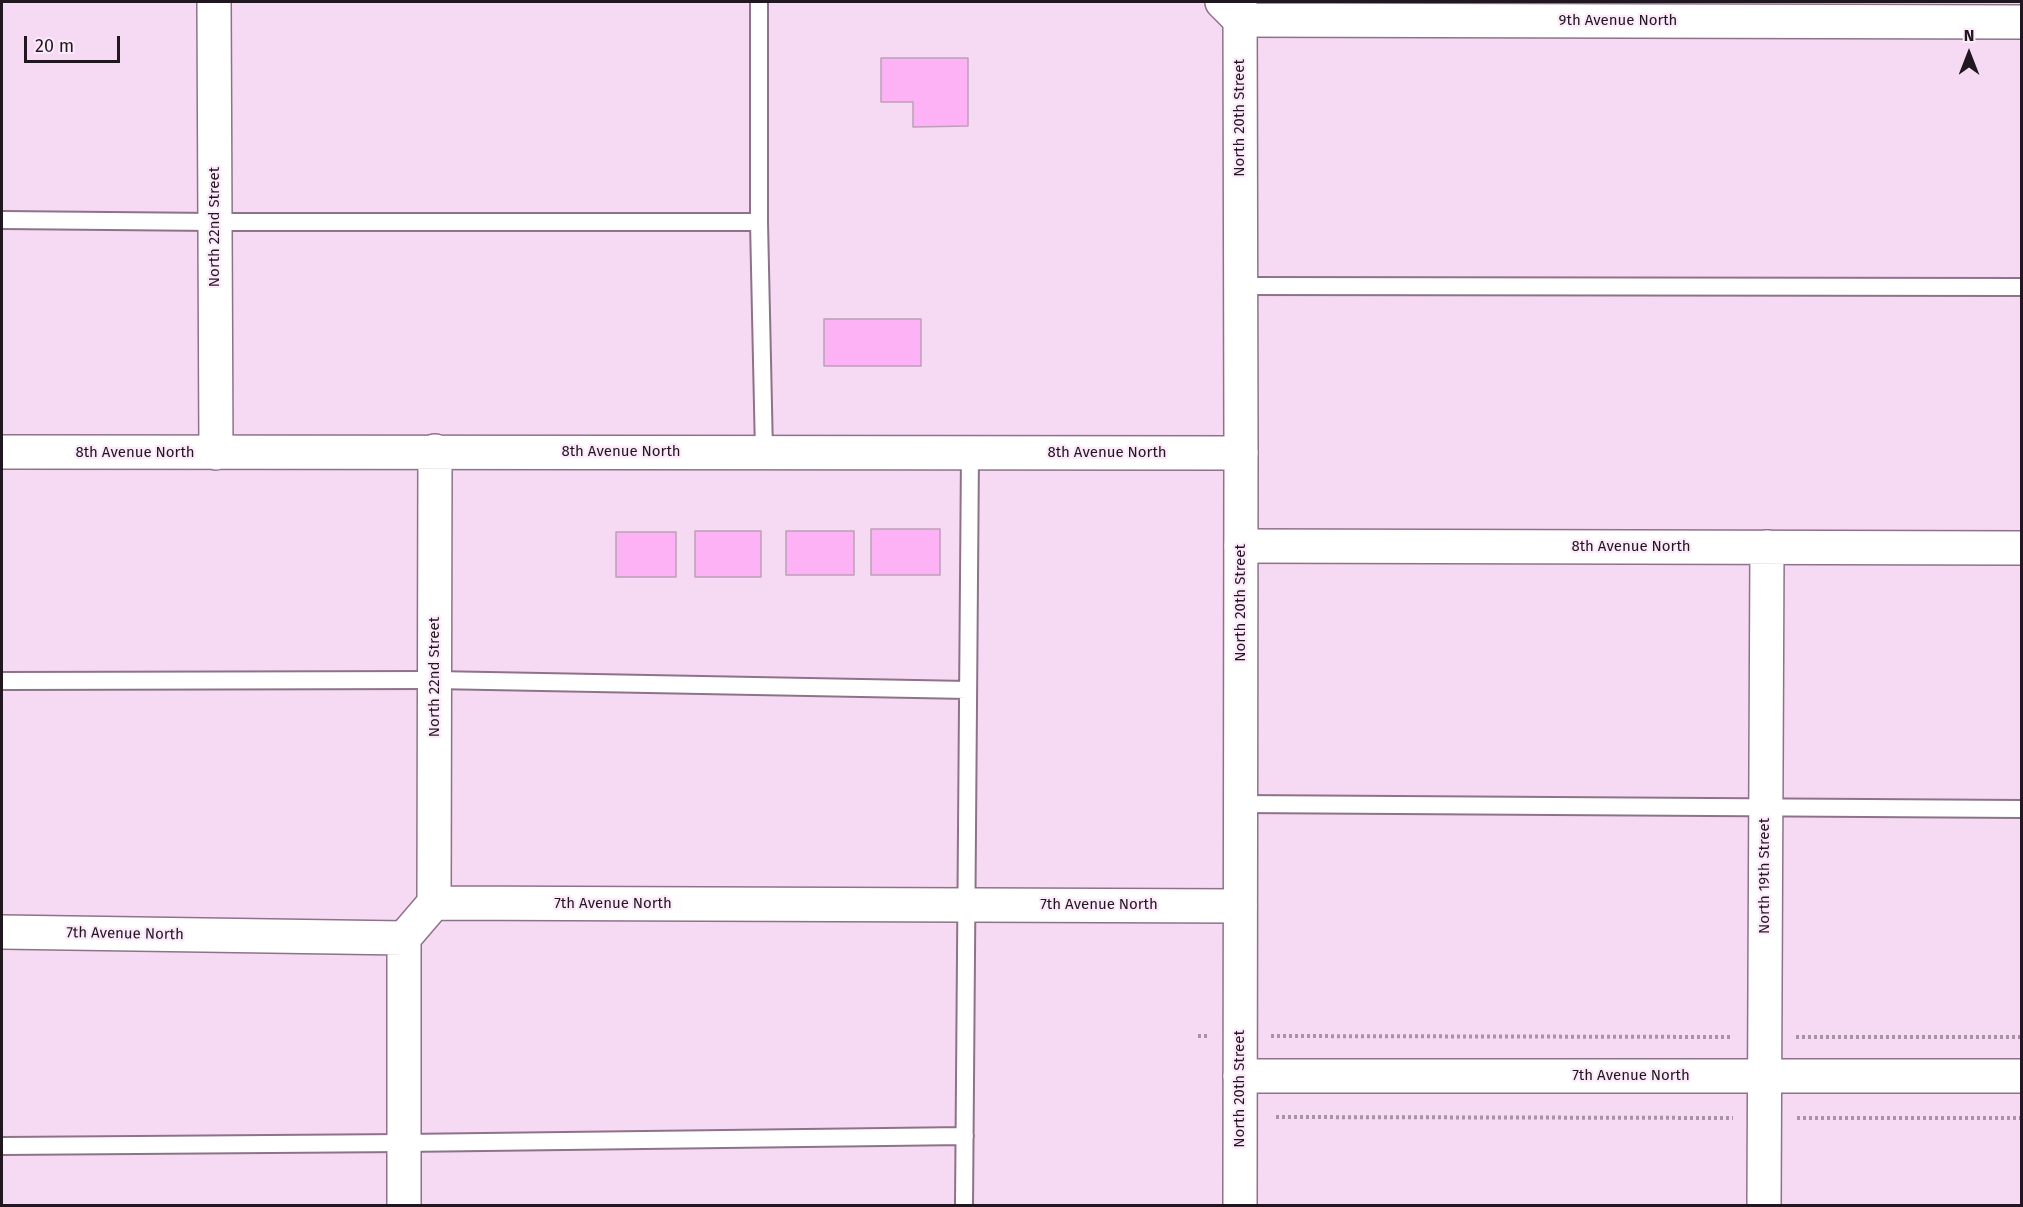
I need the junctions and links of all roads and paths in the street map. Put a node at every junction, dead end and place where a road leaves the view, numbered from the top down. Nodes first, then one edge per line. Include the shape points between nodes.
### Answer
1 (214, 2) edge
2 (759, 2) edge
3 (1234, 8) edge
4 (2022, 22) edge
5 (2, 220) edge
6 (215, 222) junction
7 (759, 222) junction
8 (1240, 286) junction
9 (2022, 287) edge
10 (435, 451) junction
11 (2, 452) edge
12 (764, 452) junction
13 (216, 453) junction
14 (969, 453) junction
15 (1241, 453) junction
16 (1241, 546) junction
17 (1767, 547) junction
18 (2022, 548) edge
19 (435, 680) junction
20 (2, 681) edge
21 (968, 690) junction
22 (1240, 804) junction
23 (1766, 808) junction
24 (2022, 809) edge
25 (434, 903) junction
26 (967, 905) junction
27 (1240, 906) junction
28 (2, 932) edge
29 (404, 938) junction
30 (1198, 1036) dead end
31 (1240, 1036) junction
32 (1765, 1037) junction
33 (2022, 1037) edge
34 (1240, 1076) junction
35 (2022, 1076) edge
36 (1764, 1077) junction
37 (1276, 1117) dead end
38 (1764, 1118) junction
39 (2022, 1118) edge
40 (965, 1136) junction
41 (404, 1143) junction
42 (2, 1146) edge
43 (405, 1206) edge
44 (964, 1206) edge
45 (1240, 1206) edge
46 (1764, 1206) edge

1 - 6 street, North 22nd Street
2 - 7 lane
3 - 4 street, 9th Avenue North
3 - 8 street, North 20th Street
5 - 6 lane
6 - 7 lane
6 - 13 street, North 22nd Street
7 - 12 lane
8 - 9 lane
8 - 15 street, North 20th Street
10 - 12 street, 8th Avenue North
10 - 13 street, 8th Avenue North
10 - 19 street, North 22nd Street
11 - 13 street, 8th Avenue North
12 - 14 street, 8th Avenue North
14 - 15 street, 8th Avenue North
14 - 21 lane
15 - 16 street, North 20th Street
16 - 17 street, 8th Avenue North
16 - 22 street, North 20th Street
17 - 18 street, 8th Avenue North
17 - 23 street, North 19th Street
19 - 20 lane
19 - 21 lane
19 - 25 street, North 22nd Street
21 - 26 lane
22 - 23 lane
22 - 27 street, North 20th Street
23 - 24 lane
23 - 32 street, North 19th Street
25 - 26 street, 7th Avenue North
25 - 29 street
26 - 27 street, 7th Avenue North
26 - 40 lane
27 - 31 street, North 20th Street
28 - 29 street, 7th Avenue North
29 - 41 street
30 - 31 path
31 - 32 path
31 - 34 street, North 20th Street
32 - 33 path
32 - 36 street, North 19th Street
34 - 36 street, 7th Avenue North
34 - 45 street, North 20th Street
35 - 36 street, 7th Avenue North
36 - 38 street, North 19th Street
37 - 38 path
38 - 39 path
38 - 46 street, North 19th Street
40 - 41 lane
40 - 44 lane
41 - 42 lane
41 - 43 street

